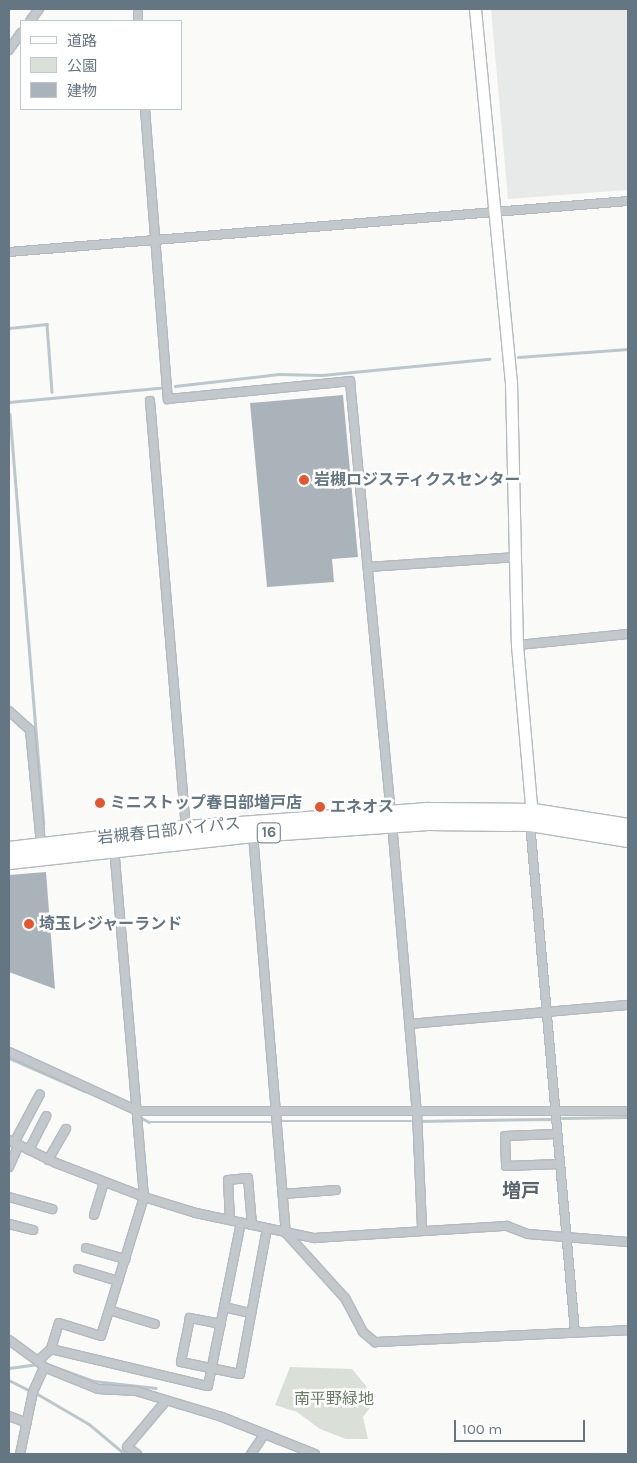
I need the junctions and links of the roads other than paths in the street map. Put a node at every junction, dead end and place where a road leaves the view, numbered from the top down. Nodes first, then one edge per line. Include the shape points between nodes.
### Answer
1 (39, 9) edge
2 (475, 9) edge
3 (31, 20) edge
4 (20, 34) edge
5 (9, 50) edge
6 (145, 110) edge
7 (628, 202) edge
8 (496, 212) junction
9 (157, 241) junction
10 (9, 252) edge
11 (150, 401) dead end
12 (517, 557) junction
13 (368, 567) junction
14 (628, 634) edge
15 (517, 644) junction
16 (9, 711) edge
17 (532, 817) junction
18 (392, 818) junction
19 (628, 826) edge
20 (186, 828) junction
21 (253, 834) junction
22 (628, 840) edge
23 (41, 845) junction
24 (9, 849) edge
25 (114, 849) junction
26 (9, 861) edge
27 (628, 1005) edge
28 (547, 1012) junction
29 (410, 1024) junction
30 (9, 1052) edge
31 (40, 1094) dead end
32 (277, 1109) junction
33 (628, 1111) edge
34 (138, 1112) junction
35 (554, 1112) junction
36 (417, 1114) junction
37 (46, 1116) dead end
38 (66, 1129) dead end
39 (556, 1134) junction
40 (14, 1142) edge
41 (28, 1150) junction
42 (48, 1160) junction
43 (559, 1164) junction
44 (9, 1167) edge
45 (104, 1182) junction
46 (336, 1190) dead end
47 (283, 1194) junction
48 (9, 1196) edge
49 (144, 1197) junction
50 (52, 1209) dead end
51 (94, 1215) dead end
52 (230, 1220) junction
53 (241, 1223) junction
54 (9, 1224) edge
55 (252, 1225) junction
56 (266, 1228) junction
57 (422, 1229) junction
58 (33, 1230) dead end
59 (286, 1233) junction
60 (565, 1236) junction
61 (628, 1242) edge
62 (86, 1248) dead end
63 (125, 1259) junction
64 (78, 1269) dead end
65 (118, 1281) junction
66 (224, 1307) junction
67 (109, 1310) junction
68 (251, 1313) junction
69 (155, 1324) dead end
70 (221, 1324) junction
71 (628, 1330) edge
72 (575, 1332) junction
73 (9, 1340) edge
74 (51, 1349) junction
75 (41, 1364) junction
76 (212, 1368) junction
77 (166, 1402) junction
78 (9, 1416) edge
79 (27, 1423) junction
80 (263, 1436) junction
81 (20, 1454) edge
82 (137, 1454) edge
83 (251, 1454) edge
84 (315, 1454) edge

1 - 3 street
2 - 8 street
4 - 5 street
6 - 9 street
7 - 8 street
8 - 9 street
8 - 12 street via 511,382
9 - 10 street
9 - 13 street via 168,399 350,380
11 - 20 street
12 - 13 street
12 - 15 street
13 - 18 street
14 - 15 street
15 - 17 street
16 - 23 street via 30,730 34,812
17 - 18 highway, 岩槻春日部バイパス / 16
17 - 19 highway, 岩槻春日部バイパス / 16
17 - 22 highway, 岩槻春日部バイパス / 16
17 - 28 street
18 - 20 highway, 岩槻春日部バイパス / 16
18 - 21 highway, 岩槻春日部バイパス / 16
18 - 29 street
20 - 23 highway, 岩槻春日部バイパス / 16
21 - 25 highway, 岩槻春日部バイパス / 16
21 - 32 street
23 - 24 highway, 岩槻春日部バイパス / 16
25 - 26 highway, 岩槻春日部バイパス / 16
25 - 34 street
27 - 28 street
28 - 29 street
28 - 35 street
29 - 36 street
30 - 34 street
31 - 40 street
32 - 34 street
32 - 36 street
32 - 47 street
33 - 35 street
34 - 49 street
35 - 36 street
35 - 39 street
36 - 57 street
37 - 41 street
38 - 42 street
39 - 43 street
39 - 43 street via 505,1136 506,1166
40 - 41 street
40 - 44 street
41 - 42 street
42 - 45 street
43 - 60 street
45 - 49 street
45 - 51 street
46 - 47 street
47 - 59 street
48 - 50 street
49 - 52 street
49 - 63 street
52 - 53 street
52 - 55 street via 228,1180 248,1178
53 - 55 street
53 - 66 street
54 - 58 street
55 - 56 street
56 - 59 street
56 - 68 street
57 - 59 street via 314,1238
57 - 60 street via 507,1226 528,1234
59 - 72 street via 345,1298 363,1332 375,1342
60 - 61 street
60 - 72 street
62 - 63 street
63 - 65 street
64 - 65 street
65 - 67 street
66 - 68 street
66 - 70 street
67 - 69 street
67 - 74 street via 101,1336 59,1323
68 - 76 street via 240,1374
70 - 76 street
70 - 76 street via 190,1318 182,1353 181,1362
71 - 72 street
73 - 75 street
74 - 75 street
74 - 76 street via 208,1386
75 - 77 street via 98,1389 136,1391
75 - 79 street
77 - 80 street via 222,1417
77 - 82 street via 127,1447
78 - 79 street
79 - 81 street
80 - 83 street
80 - 84 street

